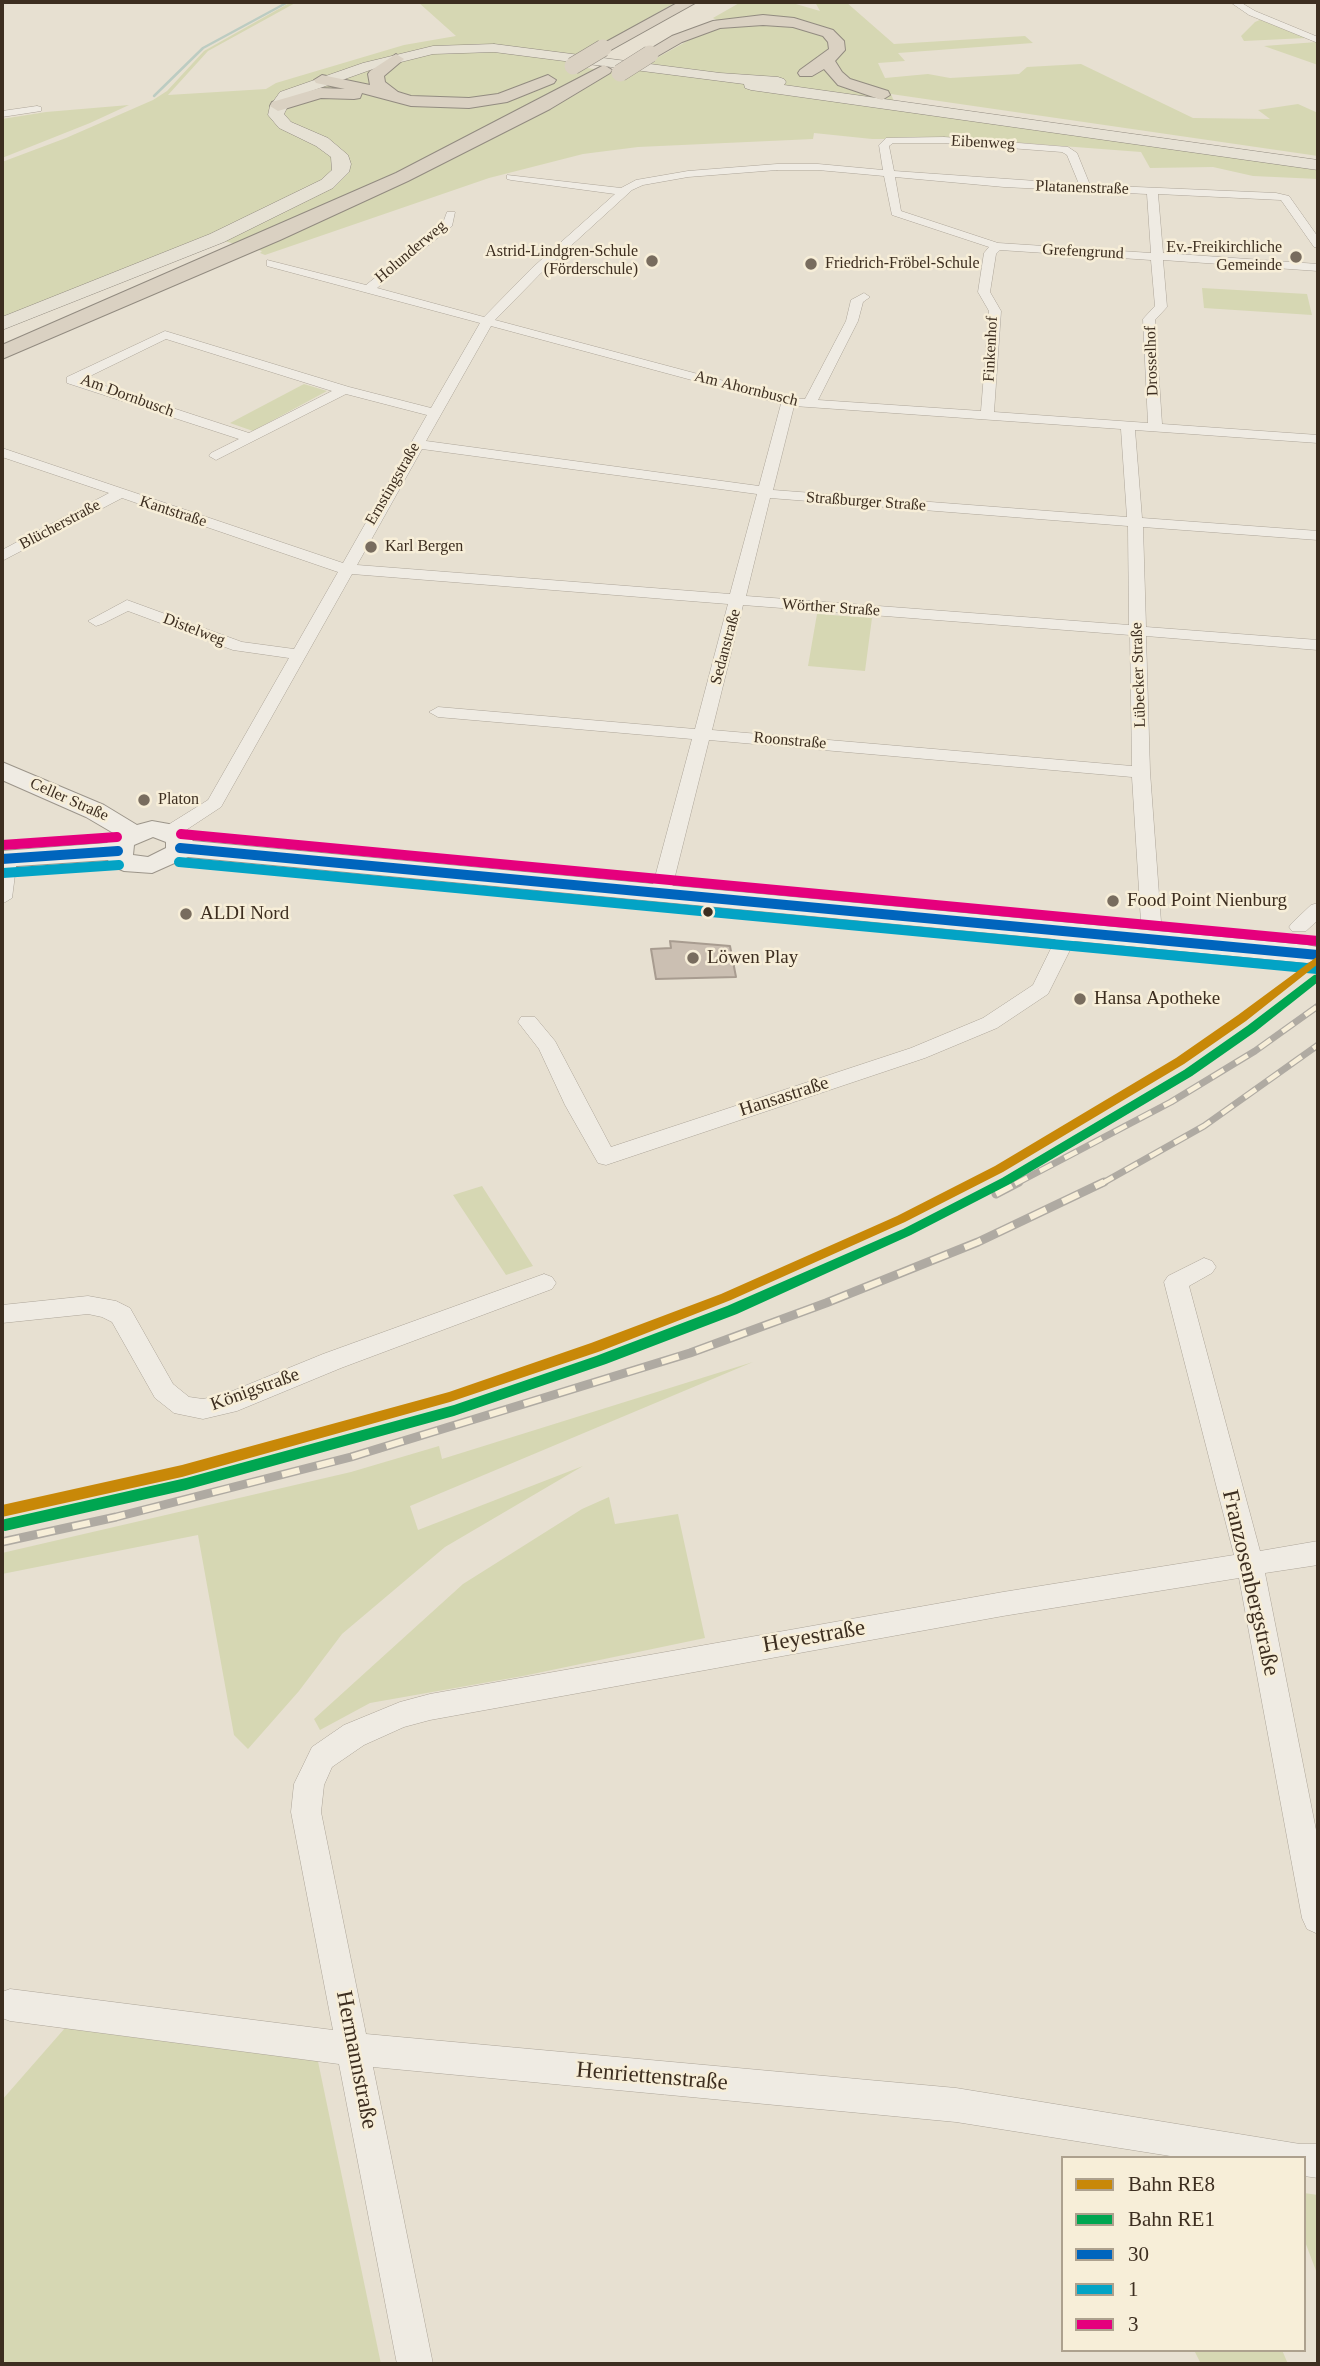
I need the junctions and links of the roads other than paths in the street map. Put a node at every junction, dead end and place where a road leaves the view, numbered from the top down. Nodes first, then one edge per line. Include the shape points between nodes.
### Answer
1 (693, 2) edge
2 (711, 2) edge
3 (1234, 2) edge
4 (773, 5) dead end
5 (1318, 40) edge
6 (396, 59) junction
7 (611, 61) junction
8 (368, 66) junction
9 (817, 77) junction
10 (778, 79) junction
11 (322, 80) junction
12 (362, 94) junction
13 (882, 95) joint
14 (392, 96) junction
15 (278, 106) junction
16 (906, 106) junction
17 (37, 109) dead end
18 (2, 114) edge
19 (423, 121) dead end
20 (425, 144) dead end
21 (1318, 159) edge
22 (1318, 165) edge
23 (395, 169) junction
24 (889, 172) junction
25 (511, 177) dead end
26 (1086, 188) junction
27 (1152, 191) junction
28 (624, 192) junction
29 (451, 214) dead end
30 (1318, 245) edge
31 (997, 246) junction
32 (1159, 256) junction
33 (271, 263) dead end
34 (1318, 267) edge
35 (368, 289) junction
36 (864, 297) dead end
37 (487, 321) junction
38 (2, 324) edge
39 (2, 342) edge
40 (2, 353) edge
41 (344, 390) junction
42 (788, 402) junction
43 (809, 404) junction
44 (434, 413) junction
45 (987, 417) junction
46 (1128, 427) junction
47 (1156, 428) junction
48 (250, 438) junction
49 (1318, 439) edge
50 (416, 444) junction
51 (2, 452) edge
52 (216, 456) dead end
53 (766, 492) junction
54 (119, 494) junction
55 (1135, 522) junction
56 (1318, 536) edge
57 (2, 556) edge
58 (344, 569) junction
59 (738, 601) junction
60 (96, 621) dead end
61 (1137, 630) junction
62 (1318, 645) edge
63 (297, 654) junction
64 (438, 712) dead end
65 (703, 733) junction
66 (2, 770) edge
67 (1141, 772) junction
68 (175, 840) junction
69 (126, 842) junction
70 (5, 859) edge
71 (661, 892) junction
72 (2, 898) edge
73 (1318, 909) edge
74 (1151, 922) dead end
75 (1299, 927) dead end
76 (1069, 932) junction
77 (1307, 954) dead end
78 (528, 1022) dead end
79 (1204, 1267) dead end
80 (544, 1283) dead end
81 (2, 1314) edge
82 (1318, 1553) edge
83 (1250, 1564) junction
84 (322, 1757) joint
85 (1318, 1918) edge
86 (10, 2005) dead end
87 (354, 2049) junction
88 (1280, 2156) edge
89 (415, 2364) edge

1 - 7 highway
2 - 7 highway
3 - 5 street
4 - 9 highway via 836,32 843,41 842,51
6 - 7 main road via 433,50 494,48
6 - 8 main road
6 - 14 highway via 376,75 377,84
7 - 9 highway via 718,24 763,20 814,27 836,41 837,50
7 - 10 main road
7 - 14 highway via 486,101 439,104
7 - 16 main road
7 - 23 highway
7 - 40 highway via 554,110
8 - 10 main road via 414,48 480,40
8 - 11 main road
9 - 10 main road
9 - 13 highway via 835,75
9 - 16 main road
11 - 12 highway
11 - 14 highway
11 - 15 main road via 286,95
12 - 15 highway via 320,93
12 - 19 highway via 390,102
13 - 21 main road
15 - 38 main road via 276,115 285,125 339,155 340,172 327,184 217,238
16 - 22 main road
17 - 18 street
20 - 23 highway
23 - 39 highway
24 - 26 street, Platanenstraße
24 - 26 street, Eibenweg via 884,145 890,140 1006,143 1069,151
24 - 28 street, Ernstingstraße via 777,167 659,178
24 - 31 street, Grefengrund via 896,213
25 - 28 street
26 - 27 street, Platanenstraße
27 - 30 street, Platanenstraße via 1284,198
27 - 32 street
28 - 37 street, Ernstingstraße
29 - 35 street, Holunderweg via 448,224
31 - 32 street, Grefengrund
31 - 45 street, Finkenhof via 990,254 984,292 995,311
32 - 34 street, Grefengrund
32 - 47 street, Drosselhof via 1161,307 1149,319
33 - 35 street, Am Ahornbusch
35 - 37 street, Am Ahornbusch
36 - 43 street via 856,300 852,321
37 - 42 street, Am Ahornbusch
37 - 44 street, Ernstingstraße
41 - 44 street, Am Dornbusch
41 - 48 street
41 - 48 street, Am Dornbusch via 165,335 72,380
42 - 43 street, Am Ahornbusch
42 - 53 street, Sedanstraße
43 - 45 street, Am Ahornbusch
44 - 50 street, Ernstingstraße
45 - 46 street, Am Ahornbusch
46 - 47 street, Am Ahornbusch
46 - 55 street, Lübecker Straße
47 - 49 street, Am Ahornbusch
48 - 52 street
50 - 53 street, Straßburger Straße
50 - 58 street, Ernstingstraße
51 - 54 street, Kantstraße
53 - 55 street, Straßburger Straße
53 - 59 street, Sedanstraße
54 - 57 street, Blücherstraße
54 - 58 street, Kantstraße
55 - 56 street, Straßburger Straße
55 - 61 street, Lübecker Straße
58 - 59 street, Wörther Straße
58 - 63 street, Ernstingstraße
59 - 61 street, Wörther Straße
59 - 65 street, Sedanstraße
60 - 63 street, Distelweg via 127,605 239,647
61 - 62 street, Wörther Straße
61 - 67 street, Lübecker Straße
63 - 68 street, Ernstingstraße via 215,803
64 - 65 street, Roonstraße
65 - 67 street, Roonstraße
65 - 71 street, Sedanstraße
66 - 69 main road, Celler Straße via 95,811
67 - 74 street, Lübecker Straße
68 - 69 main road, Celler Straße via 170,859 142,866 122,860
68 - 71 main road
69 - 70 main road
70 - 72 street
71 - 76 main road
73 - 75 street
76 - 77 main road
76 - 78 street, Hansastraße via 1041,989 990,1023 918,1053 606,1157 548,1046
79 - 83 street, Franzosenbergstraße via 1175,1282
80 - 81 street, Königstraße via 228,1404 203,1409 183,1406 164,1391 121,1315 107,1308 88,1305
82 - 83 street, Heyestraße
83 - 84 street, Heyestraße via 430,1707 354,1735
83 - 85 street, Franzosenbergstraße
84 - 87 street, Hermannstraße via 309,1784 306,1812
86 - 87 street, Henriettenstraße
87 - 88 street, Henriettenstraße via 956,2105
87 - 89 street, Hermannstraße

